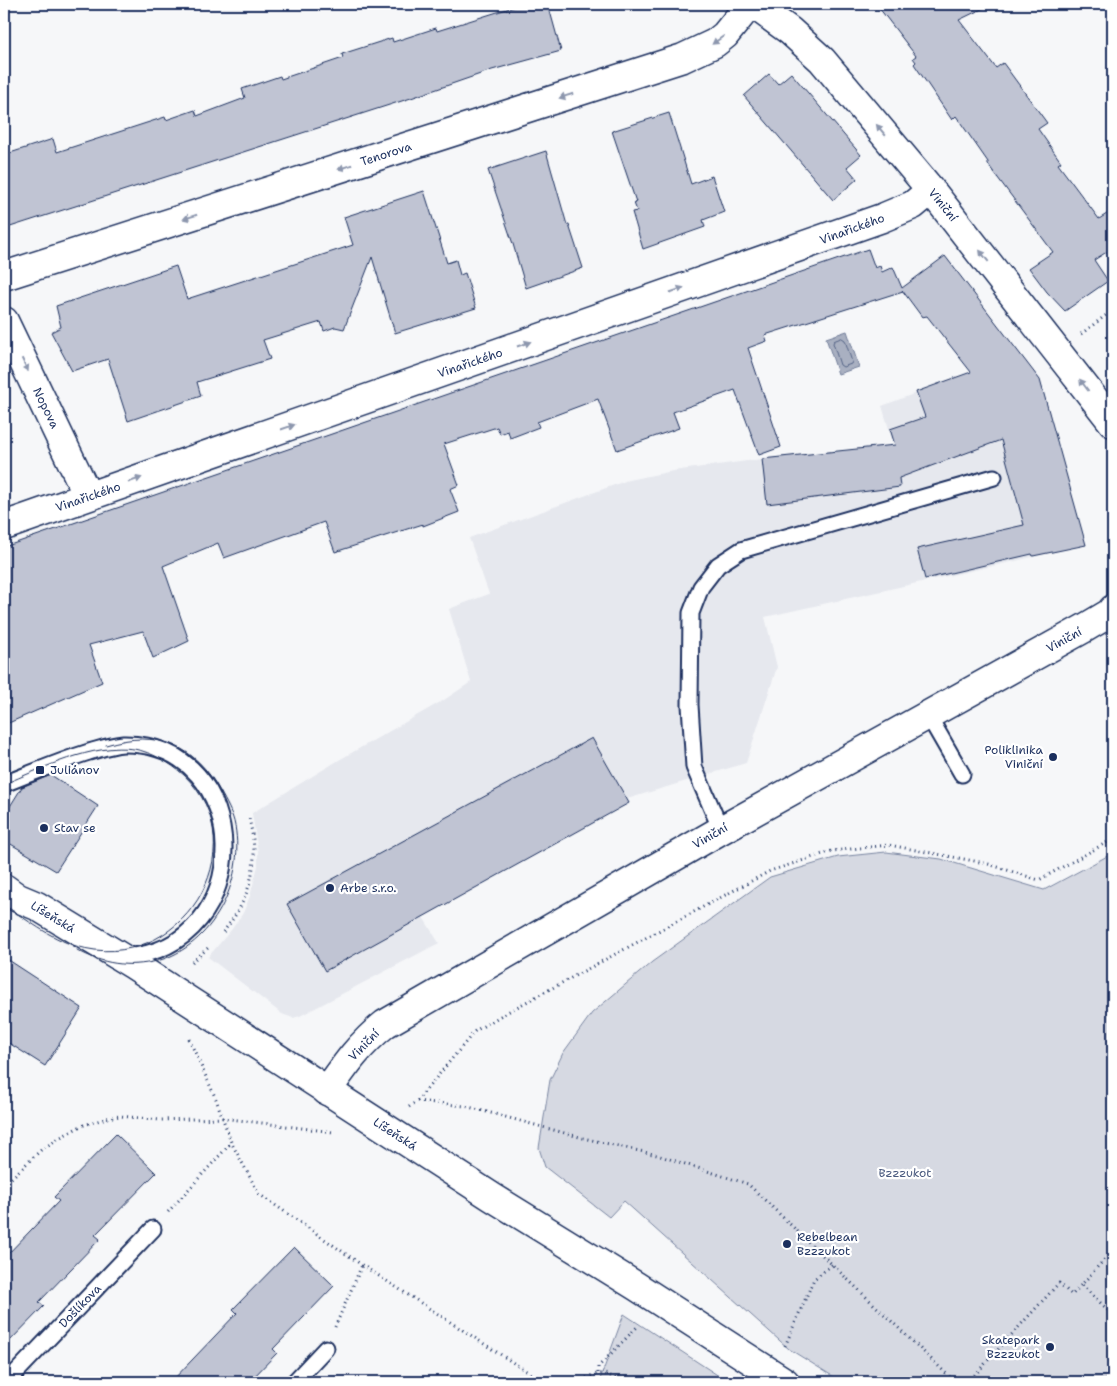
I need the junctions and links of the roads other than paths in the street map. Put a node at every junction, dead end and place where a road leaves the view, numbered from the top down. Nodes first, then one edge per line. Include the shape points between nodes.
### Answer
1 (751, 4) edge
2 (931, 190) junction
3 (4, 276) edge
4 (4, 321) edge
5 (1113, 423) edge
6 (994, 477) dead end
7 (88, 496) junction
8 (4, 526) edge
9 (1113, 608) edge
10 (928, 715) junction
11 (962, 774) dead end
12 (4, 784) edge
13 (721, 830) junction
14 (4, 888) edge
15 (120, 957) junction
16 (327, 1091) junction
17 (152, 1230) road end
18 (326, 1348) road end
19 (7, 1382) edge
20 (294, 1382) edge
21 (785, 1382) edge

2 -> 1 street, Viniční via 822,60 790,31
1 -> 3 street, Tenorova via 715,44 683,58
5 -> 2 street, Viniční
7 -> 2 street, Vinařického via 882,218 913,204
4 -> 7 street, Nopova
6 - 13 lane via 741,550 718,565 700,588 691,613 690,705 694,767
7 - 8 street, Vinařického
9 - 10 street, Viniční via 1110,614
10 - 11 lane
10 - 13 street, Viniční
12 - 15 lane via 80,755 122,744 142,746 176,757 206,786 220,814 224,843 220,881 212,903 188,932 173,944 144,955
13 - 16 street, Viniční via 384,1024 349,1058
14 - 15 street, Líšeňská
15 - 16 street, Líšeňská
16 - 21 street, Líšeňská
17 - 19 lane, Došlíkova
18 - 20 lane

